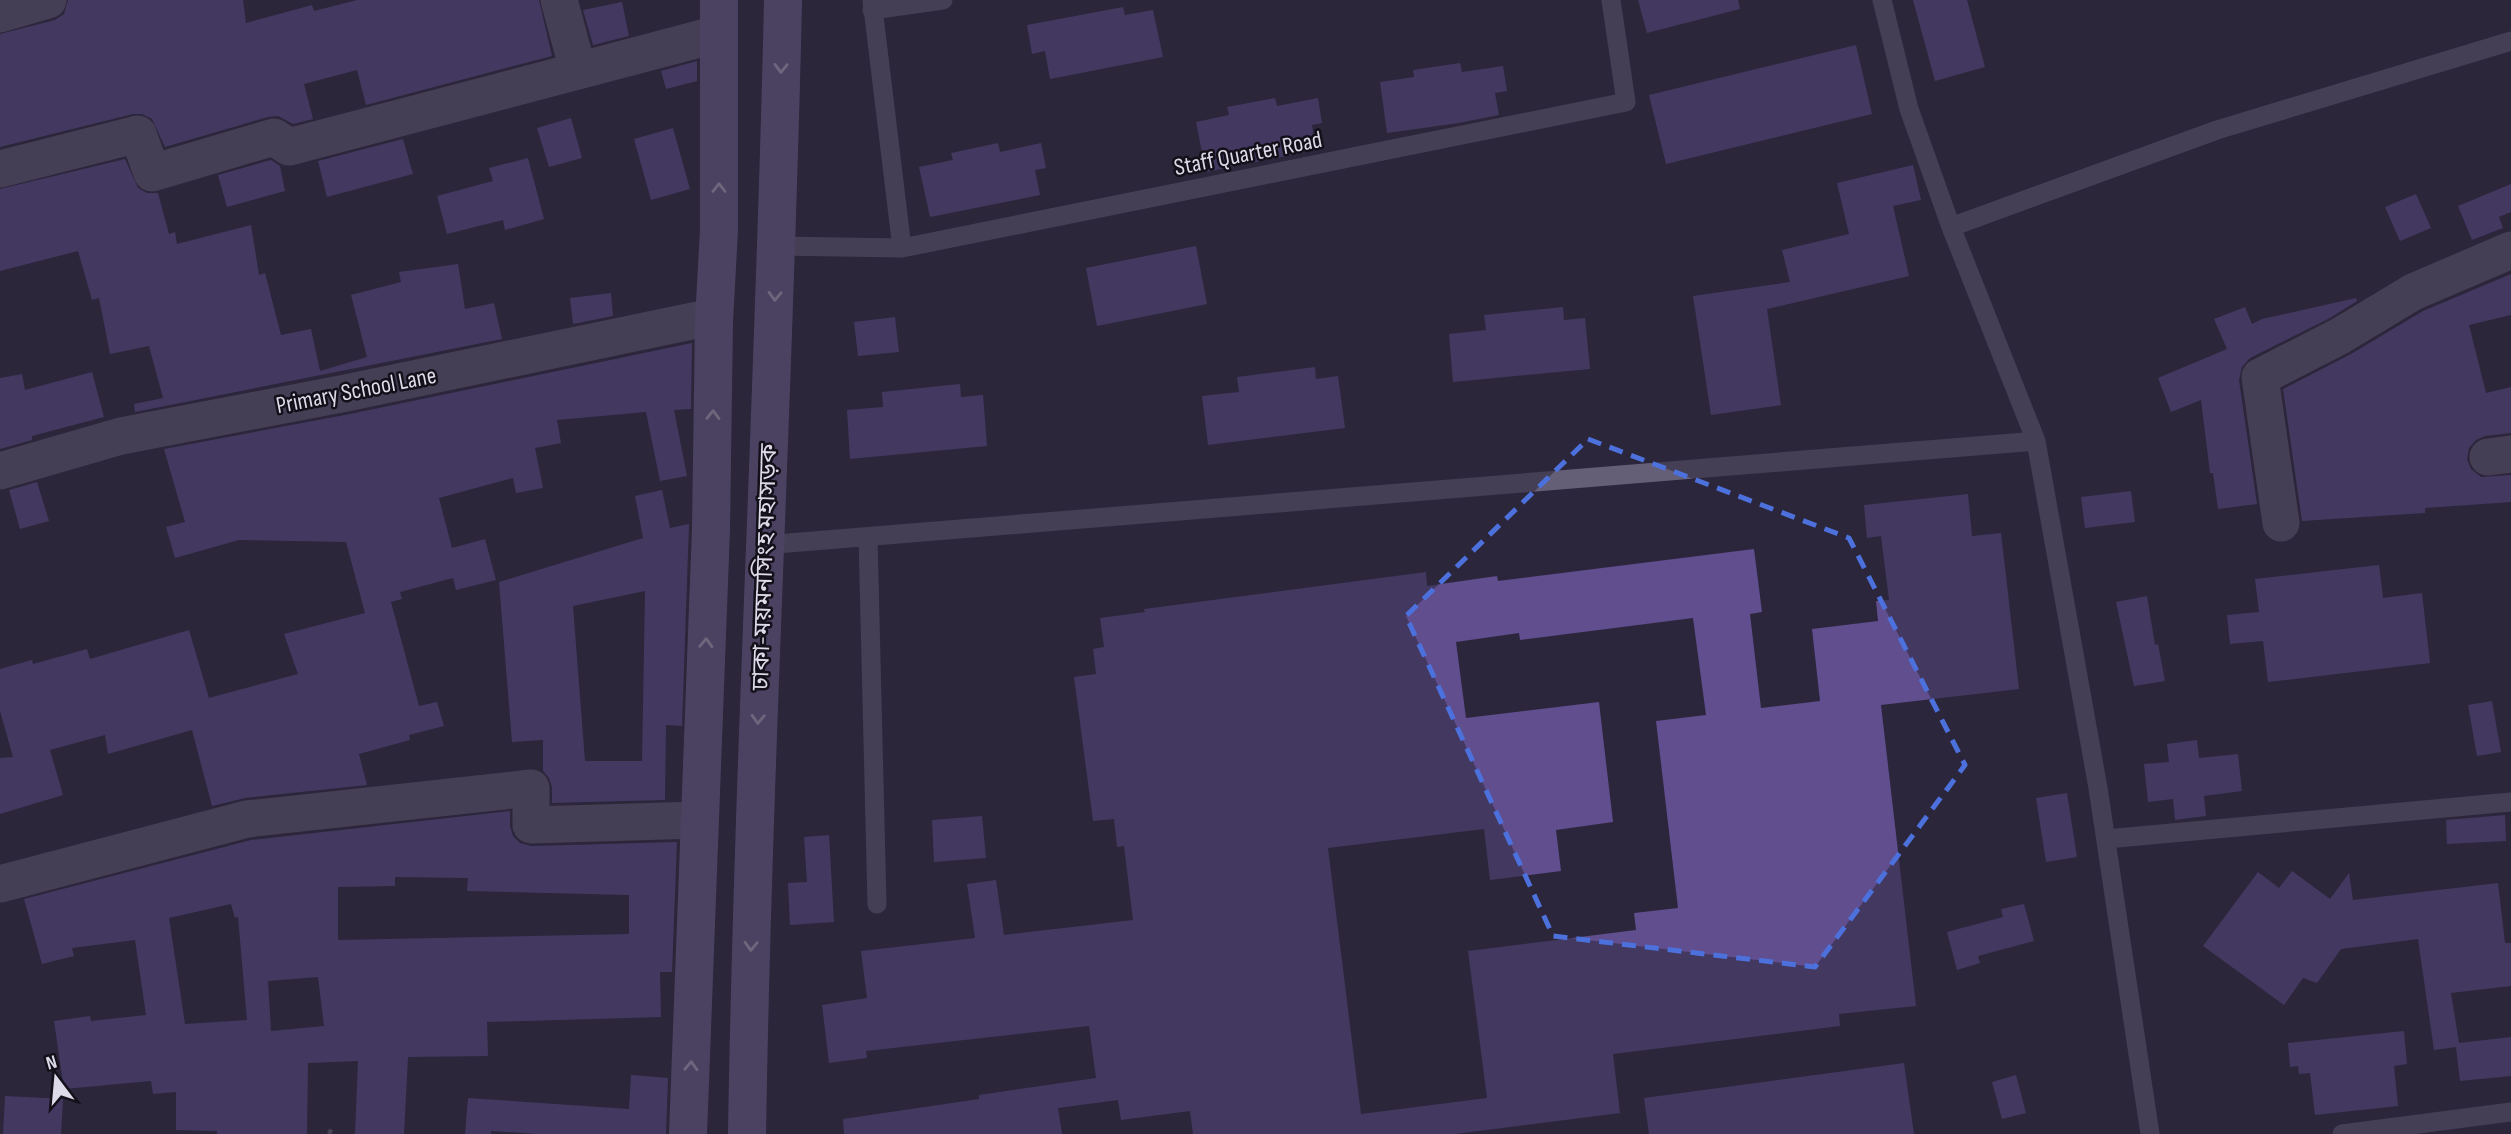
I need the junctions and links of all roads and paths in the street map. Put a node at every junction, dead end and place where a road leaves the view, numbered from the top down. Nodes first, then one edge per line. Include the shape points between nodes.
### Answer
1 (48, 0) edge
2 (558, 0) edge
3 (783, 0) edge
4 (943, 0) edge
5 (1611, 0) edge
6 (1882, 0) edge
7 (872, 5) edge
8 (0, 14) edge
9 (718, 17) edge
10 (2511, 41) edge
11 (578, 70) junction
12 (0, 169) edge
13 (1951, 226) junction
14 (777, 246) junction
15 (902, 248) junction
16 (2511, 250) edge
17 (715, 321) junction
18 (2036, 441) junction
19 (0, 471) edge
20 (2281, 523) dead end
21 (868, 537) junction
22 (764, 545) junction
23 (2511, 802) edge
24 (699, 820) junction
25 (2106, 839) junction
26 (0, 884) edge
27 (877, 904) dead end
28 (2511, 1112) edge
29 (332, 1128) dead end
30 (329, 1134) edge
31 (688, 1134) edge
32 (747, 1134) edge
33 (2150, 1134) edge
34 (2342, 1134) edge

1 - 8 street
2 - 11 street
3 -> 14 main road, ঢাকা-ময়মনসিংহ মহাসড়ক
4 - 7 lane
5 - 15 lane, Staff Quarter Road via 1626,102
6 - 13 lane via 1909,109
7 - 15 lane
9 - 11 street
17 -> 9 main road
10 - 13 lane via 2217,130
11 - 12 street via 289,146 274,137 152,173 138,134
13 - 18 lane
14 - 15 lane, Staff Quarter Road
14 -> 22 main road, ঢাকা-ময়মনসিংহ মহাসড়ক
16 - 20 street via 2413,292 2260,377
17 - 19 street, Primary School Lane via 697,320 121,436
24 -> 17 main road
18 - 21 lane
18 - 25 lane
21 - 22 lane
21 - 27 lane
22 -> 32 main road, ঢাকা-ময়মনসিংহ মহাসড়ক
23 - 25 lane
24 - 26 street via 531,825 531,788 247,819
31 -> 24 main road
25 - 33 lane
28 - 34 lane
29 - 30 path

